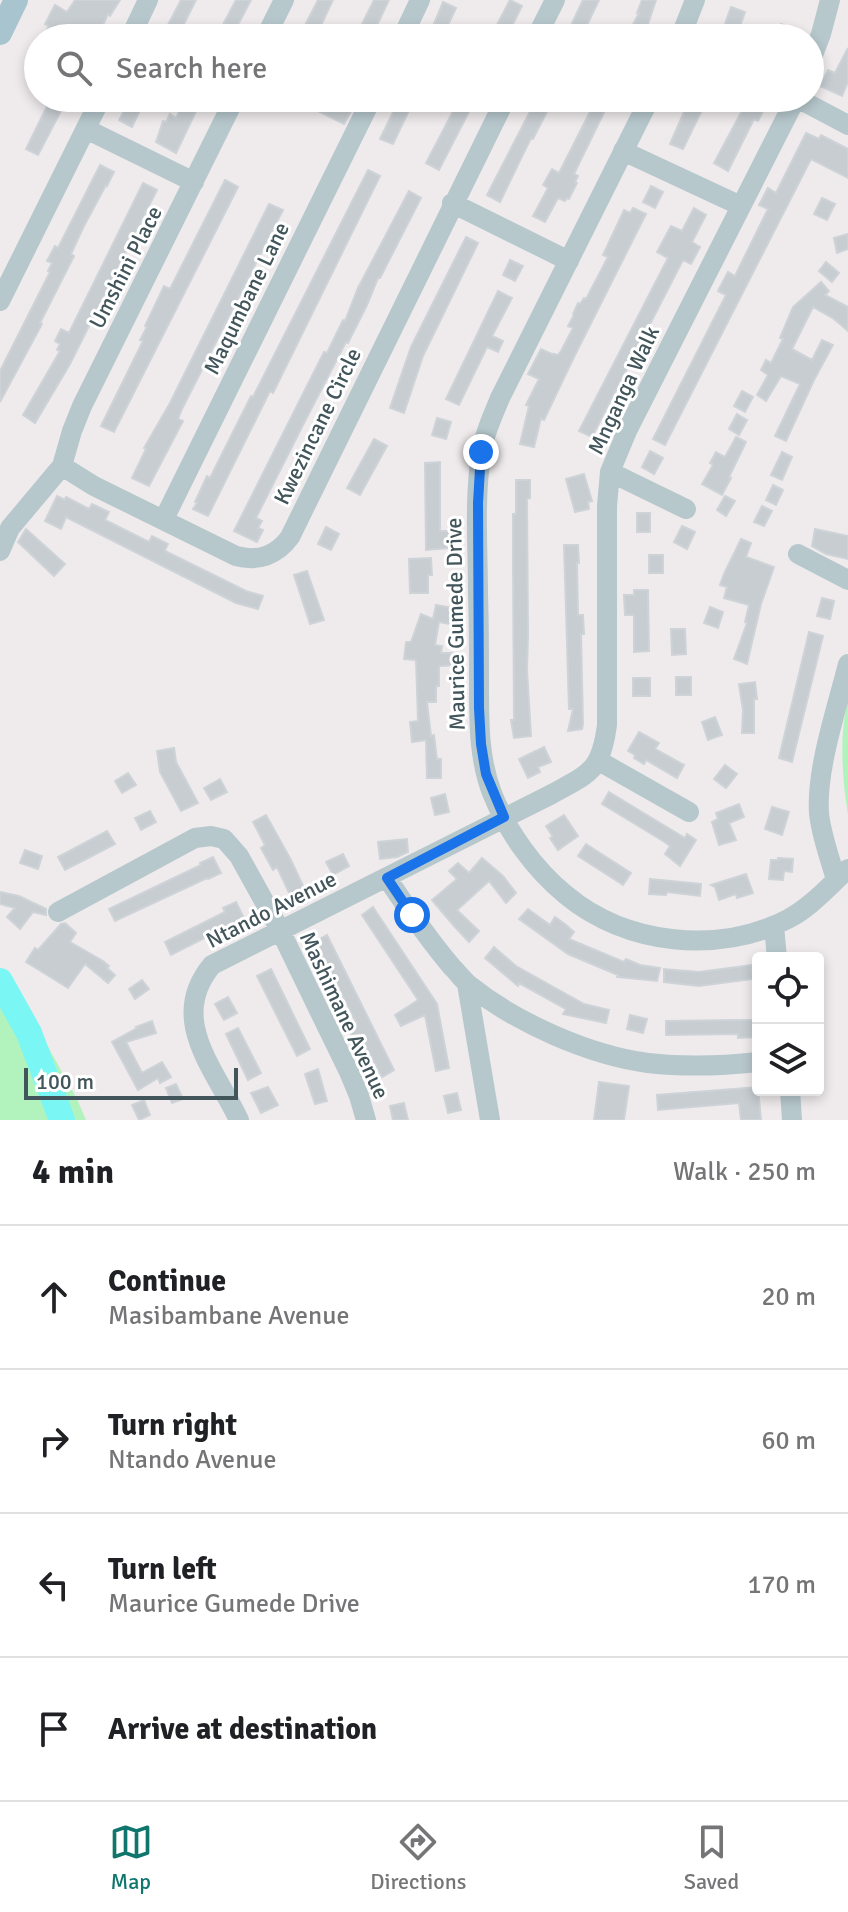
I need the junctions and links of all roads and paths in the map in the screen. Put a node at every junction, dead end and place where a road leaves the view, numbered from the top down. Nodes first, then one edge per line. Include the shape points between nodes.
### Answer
1 (16, 0) edge
2 (148, 0) edge
3 (284, 0) edge
4 (420, 0) edge
5 (555, 0) edge
6 (695, 0) edge
7 (830, 0) edge
8 (137, 24) edge
9 (272, 24) edge
10 (409, 24) edge
11 (543, 24) edge
12 (686, 24) edge
13 (824, 24) edge
14 (0, 33) edge
15 (94, 112) edge
16 (228, 112) edge
17 (365, 112) edge
18 (499, 112) edge
19 (643, 112) edge
20 (789, 112) edge
21 (823, 112) edge
22 (848, 125) edge
23 (86, 129) junction
24 (623, 151) junction
25 (194, 182) junction
26 (452, 203) junction
27 (741, 206) junction
28 (569, 261) junction
29 (0, 301) edge
30 (63, 463) junction
31 (610, 472) junction
32 (686, 509) dead end
33 (164, 519) junction
34 (0, 551) edge
35 (798, 554) dead end
36 (848, 580) edge
37 (848, 664) edge
38 (599, 761) junction
39 (689, 812) dead end
40 (504, 817) junction
41 (842, 874) edge
42 (387, 878) junction
43 (58, 912) dead end
44 (774, 926) junction
45 (280, 930) junction
46 (776, 952) edge
47 (467, 984) junction
48 (752, 1062) edge
49 (790, 1096) edge
50 (239, 1120) edge
51 (366, 1120) edge
52 (490, 1120) edge
53 (792, 1120) edge

1 - 14 main road
2 - 8 street
3 - 9 street
4 - 10 street
5 - 11 street
6 - 12 street
7 - 13 street
15 - 23 street
16 - 25 street, Umshini Place
17 - 33 street, Maqumbane Lane
18 - 26 street, Kwezincane Circle
19 - 24 street, Maurice Gumede Drive
20 - 27 street, Mnganga Walk
21 - 22 street
23 - 25 street
23 - 29 street
24 - 27 street
24 - 28 street, Maurice Gumede Drive
25 - 30 street, Umshini Place via 82,406
26 - 28 street
26 - 33 street, Kwezincane Circle via 283,546 247,559
27 - 31 street, Mnganga Walk
28 - 40 street, Maurice Gumede Drive via 500,398 481,452 481,744 486,774
30 - 33 street, Kwezincane Circle via 94,486
30 - 34 street via 10,528
31 - 32 street
31 - 38 street, Mnganga Walk via 607,725
35 - 36 street
37 - 41 street via 819,794 824,839
38 - 39 street
38 - 40 street via 576,780
40 - 42 street, Ntando Avenue
40 - 44 street, Maurice Gumede Drive via 526,852 565,895 619,925 691,941 744,936
41 - 44 street, Maurice Gumede Drive via 804,909
42 - 45 street, Ntando Avenue
42 - 47 street
43 - 45 street, Mashimane Avenue via 195,838 211,836 224,839 239,856
44 - 46 street
45 - 50 street, Ntando Avenue via 212,965 197,987 193,1005 198,1042
45 - 51 street, Mashimane Avenue via 349,1072
47 - 48 street via 548,1033 603,1052 678,1065
47 - 52 street
49 - 53 street

